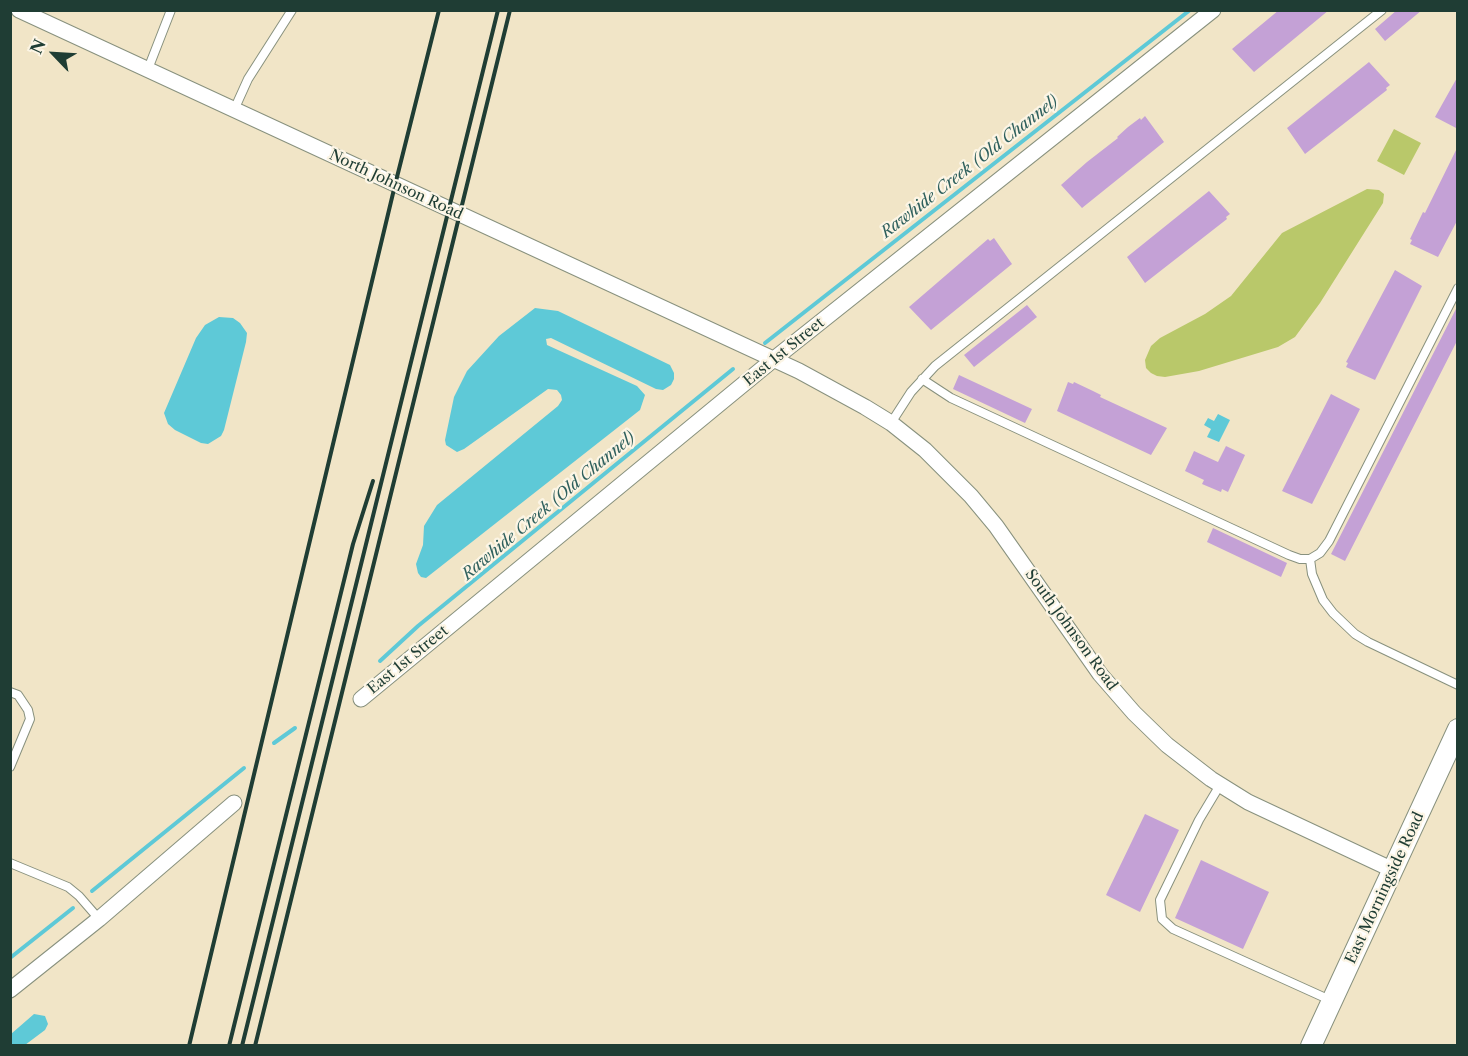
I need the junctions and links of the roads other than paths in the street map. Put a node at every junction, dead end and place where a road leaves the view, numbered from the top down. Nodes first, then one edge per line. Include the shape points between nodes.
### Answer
1 (19, 10) edge
2 (171, 10) edge
3 (292, 10) edge
4 (1213, 10) edge
5 (1382, 10) edge
6 (148, 69) junction
7 (234, 110) junction
8 (1458, 288) edge
9 (774, 359) junction
10 (922, 379) junction
11 (891, 423) junction
12 (1310, 559) junction
13 (1458, 685) edge
14 (10, 692) edge
15 (361, 699) dead end
16 (1458, 729) edge
17 (10, 767) edge
18 (1220, 785) junction
19 (234, 803) dead end
20 (10, 862) edge
21 (1393, 870) junction
22 (99, 919) junction
23 (10, 990) edge
24 (1332, 1001) junction
25 (1311, 1046) edge

1 - 6 street, North Johnson Road
2 - 6 lane
3 - 7 lane via 248,79
4 - 9 street, East 1st Street
5 - 10 lane
6 - 7 street, North Johnson Road
7 - 9 street, North Johnson Road
8 - 12 lane via 1329,541
9 - 11 street, South Johnson Road
9 - 15 street, East 1st Street
10 - 11 lane
10 - 12 lane via 951,398 1220,523 1289,555
11 - 18 street, South Johnson Road via 971,496 1100,674 1134,713 1167,745
12 - 13 lane via 1323,600 1355,634
14 - 17 lane via 18,695 30,719
16 - 21 street, East Morningside Road
18 - 21 street, South Johnson Road via 1284,820
18 - 24 lane via 1160,900 1162,919 1173,929
19 - 22 street
20 - 22 lane via 68,887
21 - 24 street, East Morningside Road
22 - 23 street
24 - 25 street, East Morningside Road

